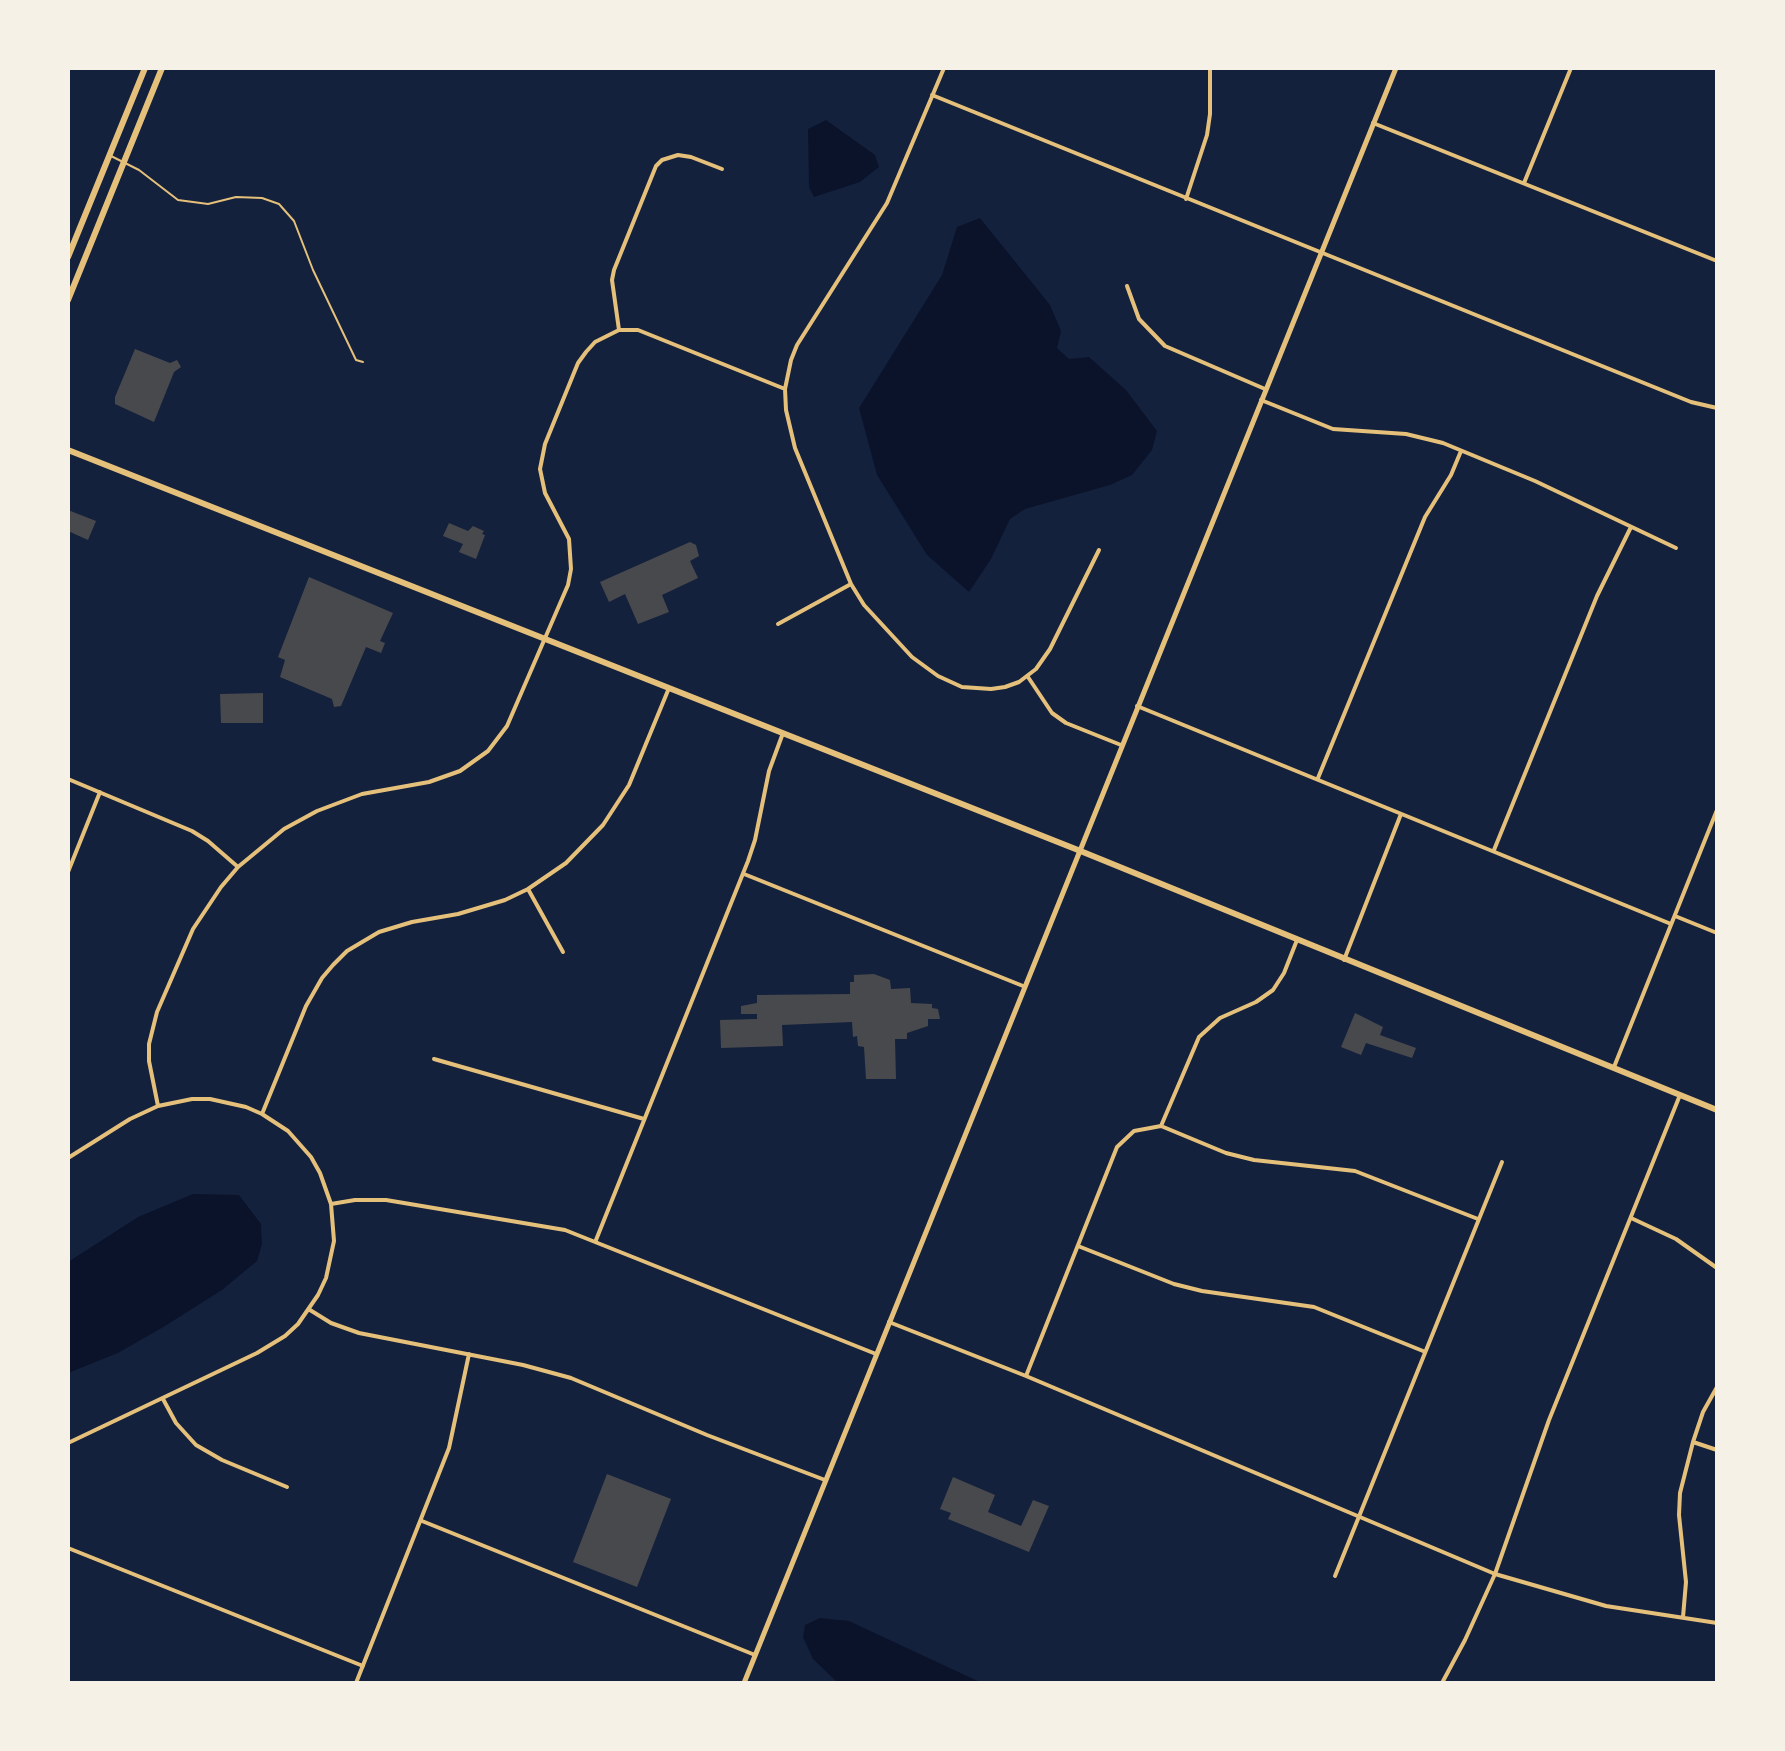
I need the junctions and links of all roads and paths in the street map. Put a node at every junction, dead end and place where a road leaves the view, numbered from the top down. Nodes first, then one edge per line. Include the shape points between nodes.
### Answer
1 (145, 68) edge
2 (162, 68) edge
3 (944, 68) edge
4 (1210, 68) edge
5 (1396, 68) edge
6 (1571, 68) edge
7 (932, 95) junction
8 (1373, 123) junction
9 (109, 155) junction
10 (123, 162) junction
11 (722, 169) dead end
12 (1524, 183) junction
13 (1186, 199) junction
14 (1320, 254) junction
15 (68, 257) edge
16 (1717, 261) edge
17 (1127, 286) dead end
18 (68, 300) edge
19 (619, 330) junction
20 (363, 362) dead end
21 (785, 389) junction
22 (1265, 389) junction
23 (1261, 400) junction
24 (1717, 408) edge
25 (68, 450) edge
26 (1461, 451) junction
27 (1631, 527) junction
28 (1676, 548) dead end
29 (1099, 550) dead end
30 (851, 584) junction
31 (778, 624) dead end
32 (543, 638) junction
33 (1028, 677) junction
34 (669, 688) junction
35 (1137, 706) junction
36 (783, 733) junction
37 (1121, 745) junction
38 (68, 779) edge
39 (1318, 779) junction
40 (100, 792) junction
41 (1717, 810) edge
42 (1401, 814) junction
43 (1078, 850) junction
44 (1494, 850) junction
45 (238, 867) junction
46 (68, 872) edge
47 (743, 874) junction
48 (528, 889) junction
49 (1674, 916) junction
50 (1671, 924) junction
51 (1717, 933) edge
52 (1297, 940) junction
53 (563, 952) dead end
54 (1344, 960) junction
55 (1023, 986) junction
56 (434, 1059) dead end
57 (1614, 1068) junction
58 (1680, 1095) junction
59 (158, 1106) junction
60 (1717, 1110) edge
61 (262, 1114) junction
62 (644, 1119) junction
63 (1161, 1126) junction
64 (68, 1158) edge
65 (1502, 1162) dead end
66 (331, 1204) junction
67 (1631, 1218) junction
68 (1478, 1219) junction
69 (595, 1241) junction
70 (1078, 1246) junction
71 (1717, 1268) edge
72 (310, 1309) junction
73 (889, 1322) junction
74 (1423, 1351) junction
75 (469, 1354) junction
76 (876, 1354) junction
77 (1026, 1376) junction
78 (1717, 1387) edge
79 (163, 1398) junction
80 (1693, 1442) junction
81 (68, 1443) edge
82 (1717, 1450) edge
83 (825, 1480) junction
84 (287, 1487) dead end
85 (1359, 1515) junction
86 (422, 1521) junction
87 (68, 1548) edge
88 (1495, 1574) junction
89 (1335, 1576) dead end
90 (1683, 1618) junction
91 (1717, 1623) edge
92 (755, 1655) junction
93 (363, 1666) junction
94 (356, 1683) edge
95 (744, 1683) edge
96 (1442, 1683) edge

1 - 9 main road
2 - 10 main road
3 - 7 street
4 - 13 street via 1207,135
5 - 8 street
6 - 12 street
7 - 13 street
7 - 21 street via 887,203 797,345
8 - 12 street
8 - 14 street
9 - 10 lane
9 - 15 main road
10 - 18 main road
10 - 20 lane via 178,200 208,204 262,198 279,204 294,221 356,360
11 - 19 street via 678,155 656,166 614,270
12 - 16 street
13 - 14 street
14 - 22 street
14 - 24 street
17 - 22 street via 1139,319 1165,346
19 - 21 street via 638,330
19 - 32 street via 595,342 578,363 542,455 541,481 569,539 571,569
21 - 30 street via 795,448
22 - 23 street
23 - 26 street via 1333,429 1406,434
23 - 35 street
25 - 32 main road
26 - 27 street
26 - 39 street via 1425,517
27 - 28 street
27 - 44 street via 1597,596
29 - 33 street via 1044,661
30 - 31 street
30 - 33 street via 881,626 950,683 991,689
32 - 34 main road
32 - 45 street via 507,726 475,762 445,778 362,794 317,811 284,829
33 - 37 street via 1052,713
34 - 36 main road
34 - 48 street via 616,808 586,845
35 - 37 street
35 - 39 street
36 - 43 main road
36 - 47 street
37 - 43 street
38 - 40 street
39 - 42 street
40 - 45 street via 192,831
40 - 46 street
41 - 49 street
42 - 44 street
42 - 54 street
43 - 52 main road
43 - 55 street
44 - 50 street
45 - 59 street via 193,929 157,1012 149,1061
47 - 55 street
47 - 62 street
48 - 53 street
48 - 61 street via 482,908 395,926 347,951 312,994
49 - 50 street
49 - 51 street
50 - 57 street
52 - 54 main road
52 - 63 street via 1273,990 1220,1018 1199,1037
54 - 57 main road
55 - 73 street
56 - 62 street
57 - 58 main road
58 - 60 main road
58 - 67 street
59 - 61 street via 210,1099
59 - 64 street
61 - 66 street via 288,1131 311,1157
62 - 69 street
63 - 68 street via 1254,1160 1355,1171
63 - 70 street via 1134,1131 1117,1147
65 - 68 street
66 - 69 street via 386,1200 541,1225
66 - 72 street via 331,1260
67 - 71 street via 1676,1239
67 - 88 street via 1549,1420
68 - 74 street
69 - 76 street
70 - 74 street via 1174,1284 1314,1307
70 - 77 street
72 - 75 street via 345,1329
72 - 79 street via 271,1346
73 - 76 street
73 - 77 street
74 - 85 street
75 - 83 street via 571,1378
75 - 86 street via 449,1448
76 - 83 street
77 - 85 street
78 - 80 street
79 - 81 street
79 - 84 street via 196,1445
80 - 82 street
80 - 90 street via 1680,1493
83 - 92 street
85 - 88 street
85 - 89 street
86 - 92 street
86 - 93 street
87 - 93 street
88 - 90 street via 1606,1606
88 - 96 street
90 - 91 street
92 - 95 street
93 - 94 street

